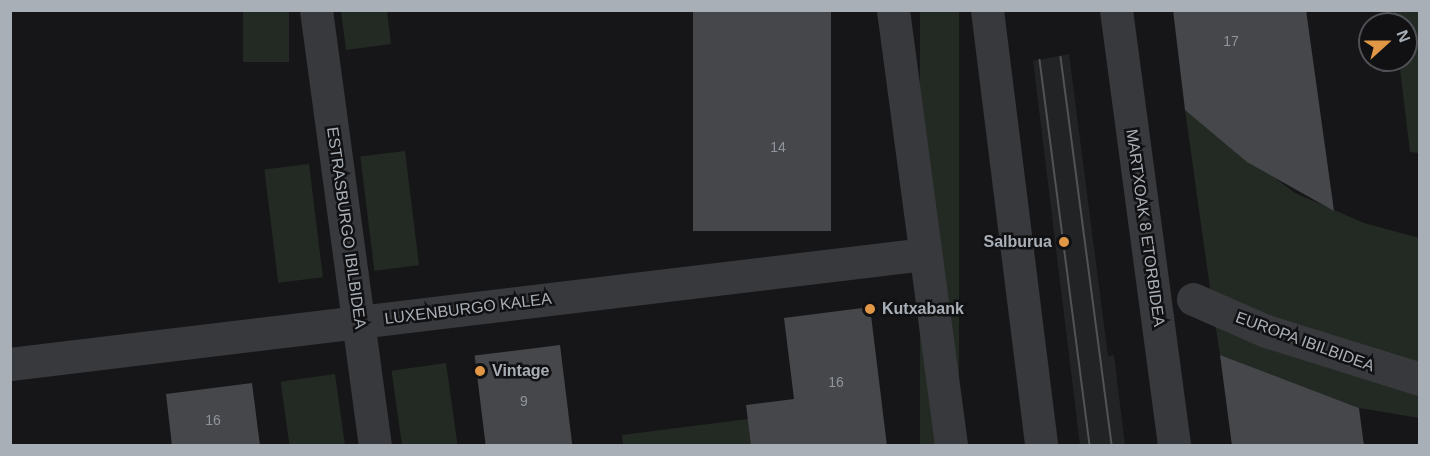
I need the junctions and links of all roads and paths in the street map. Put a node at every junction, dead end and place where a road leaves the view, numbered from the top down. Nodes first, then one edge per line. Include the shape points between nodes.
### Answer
1 (316, 10) edge
2 (893, 10) edge
3 (987, 10) edge
4 (1116, 10) edge
5 (925, 254) junction
6 (1193, 299) dead end
7 (358, 323) junction
8 (10, 364) edge
9 (1419, 379) edge
10 (375, 446) edge
11 (951, 446) edge
12 (1041, 446) edge
13 (1174, 446) edge

1 - 7 street, ESTRASBURGO IBILBIDEA
2 - 5 street
3 - 12 street
4 - 13 street, MARTXOAK 8 ETORBIDEA
5 - 7 street, LUXENBURGO KALEA
5 - 11 street
6 - 9 street, EUROPA IBILBIDEA via 1266,331
7 - 8 street, LUXENBURGO KALEA
7 - 10 street, ESTRASBURGO IBILBIDEA

